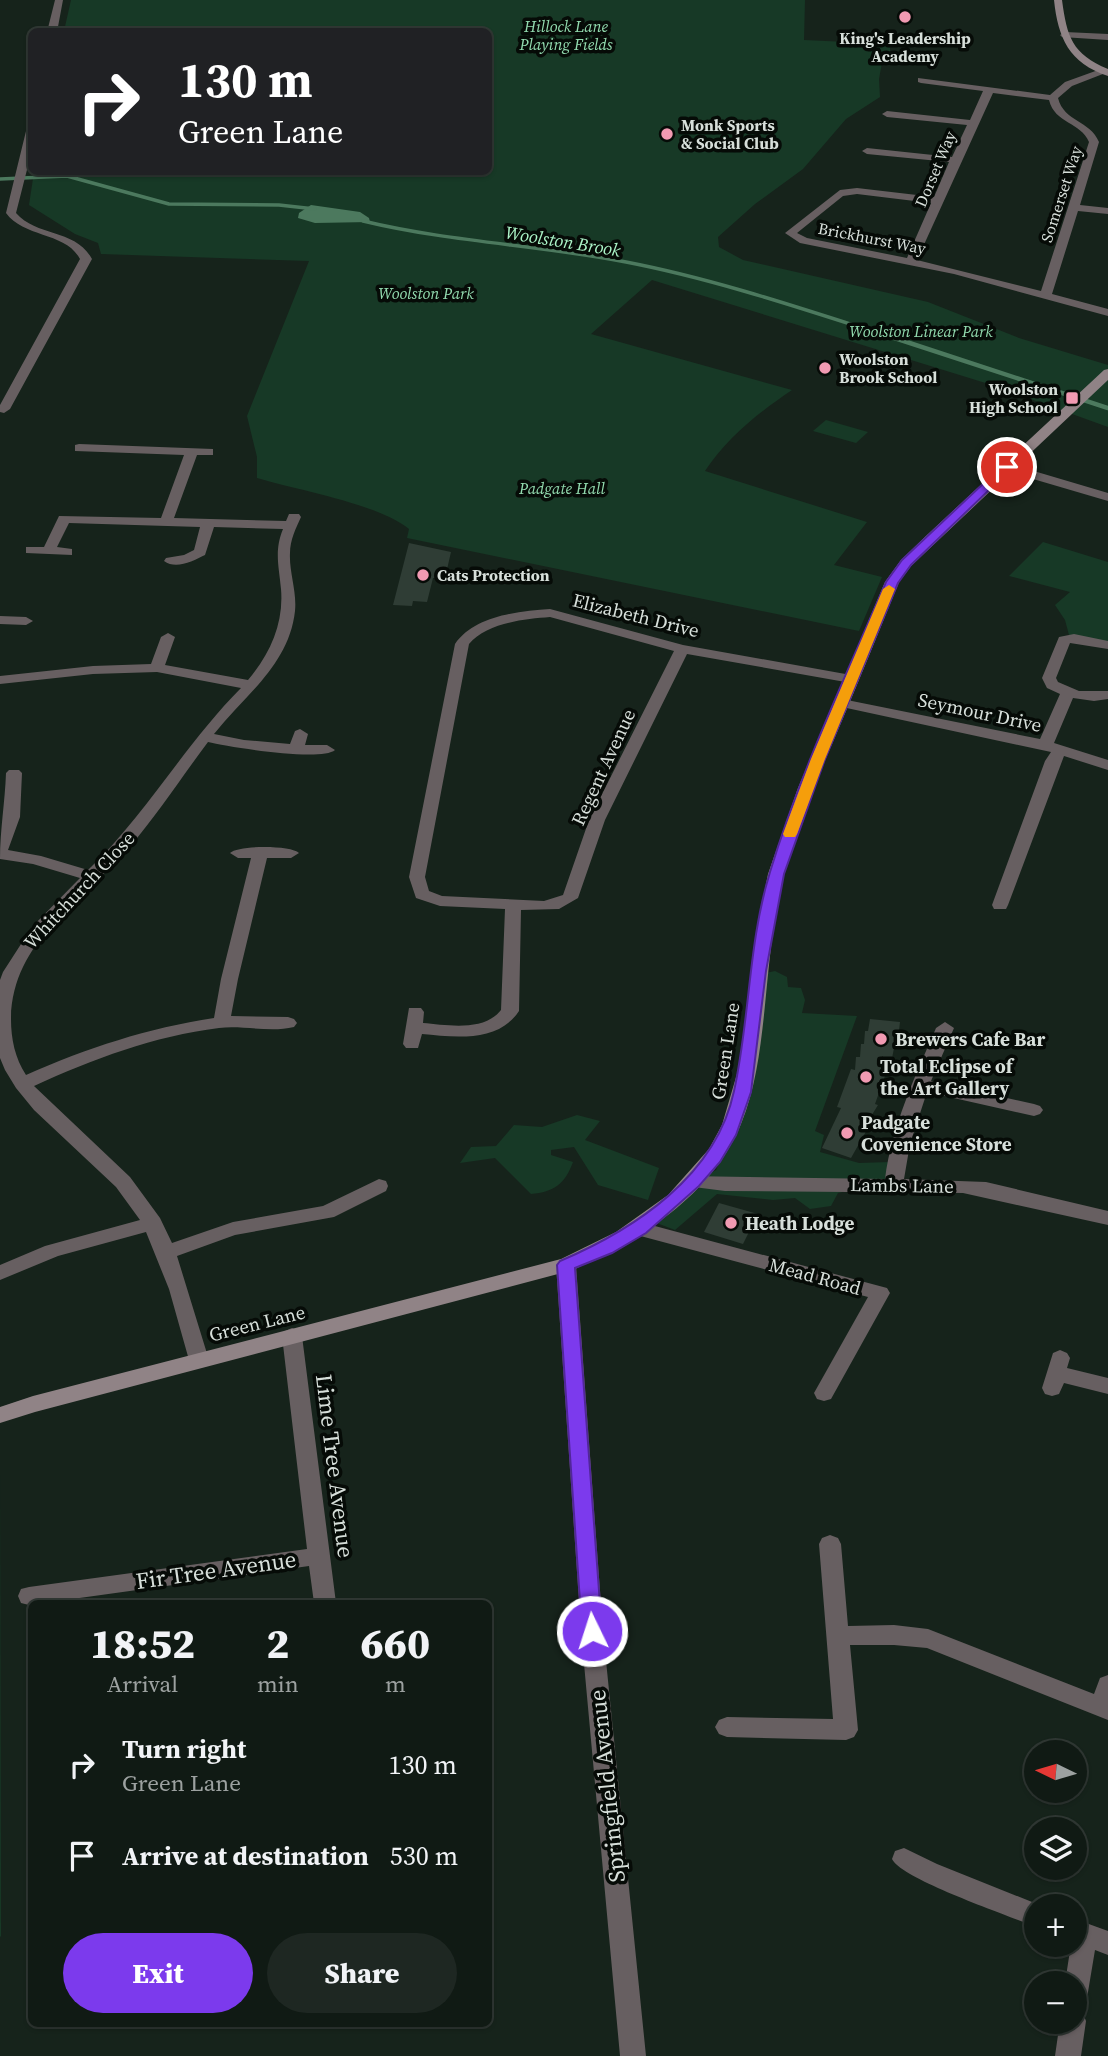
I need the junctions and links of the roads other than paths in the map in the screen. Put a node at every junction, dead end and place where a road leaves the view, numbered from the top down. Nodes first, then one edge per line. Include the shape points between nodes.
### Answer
1 (59, 0) edge
2 (1058, 0) edge
3 (53, 28) edge
4 (1065, 35) junction
5 (1108, 37) edge
6 (1106, 72) edge
7 (922, 80) dead end
8 (989, 90) junction
9 (1053, 98) junction
10 (887, 115) dead end
11 (972, 123) junction
12 (28, 143) edge
13 (867, 151) dead end
14 (955, 160) junction
15 (938, 201) junction
16 (1072, 207) junction
17 (1108, 211) edge
18 (911, 262) junction
19 (1046, 295) junction
20 (1108, 313) edge
21 (1108, 373) edge
22 (4, 409) dead end
23 (79, 448) dead end
24 (192, 452) junction
25 (209, 452) dead end
26 (1007, 467) junction
27 (1108, 496) edge
28 (166, 522) junction
29 (208, 523) junction
30 (31, 550) dead end
31 (49, 551) junction
32 (67, 552) dead end
33 (171, 561) dead end
34 (0, 620) edge
35 (26, 621) dead end
36 (168, 637) dead end
37 (1108, 645) edge
38 (682, 649) junction
39 (157, 668) junction
40 (851, 679) junction
41 (0, 680) edge
42 (251, 685) junction
43 (1068, 692) junction
44 (1108, 695) edge
45 (842, 703) junction
46 (204, 737) junction
47 (1053, 747) junction
48 (327, 750) dead end
49 (1108, 765) edge
50 (14, 773) dead end
51 (0, 853) edge
52 (238, 853) dead end
53 (291, 853) dead end
54 (260, 854) junction
55 (92, 877) junction
56 (513, 905) junction
57 (1000, 905) dead end
58 (222, 1022) junction
59 (288, 1023) dead end
60 (414, 1028) dead end
61 (945, 1028) dead end
62 (22, 1084) junction
63 (921, 1085) junction
64 (1034, 1110) dead end
65 (693, 1181) junction
66 (894, 1185) junction
67 (379, 1186) dead end
68 (1108, 1218) edge
69 (153, 1223) junction
70 (640, 1229) junction
71 (168, 1252) junction
72 (566, 1265) junction
73 (0, 1273) edge
74 (292, 1336) junction
75 (199, 1360) junction
76 (1056, 1373) dead end
77 (1108, 1386) edge
78 (824, 1393) dead end
79 (0, 1415) edge
80 (831, 1544) dead end
81 (320, 1556) junction
82 (29, 1596) dead end
83 (325, 1600) edge
84 (839, 1636) junction
85 (1106, 1701) edge
86 (727, 1727) dead end
87 (904, 1859) dead end
88 (1024, 1910) edge
89 (1089, 1936) edge
90 (1082, 1971) edge
91 (1071, 2034) edge
92 (633, 2056) edge
93 (1068, 2056) edge

1 - 3 street
2 - 4 street
4 - 5 street
4 - 6 street via 1075,57
6 - 9 street via 1075,81
7 - 8 street
8 - 9 street
8 - 11 street, Dorset Way
9 - 16 street, Somerset Way via 1062,118 1100,140
10 - 11 street
11 - 14 street, Dorset Way
12 - 22 street via 12,217 77,247 86,259
13 - 14 street
14 - 15 street, Dorset Way
15 - 18 street, Dorset Way
15 - 18 street, Brickhurst Way via 840,193 791,230 798,239
16 - 17 street
16 - 19 street, Somerset Way
18 - 19 street, Brickhurst Way
19 - 20 street, Brickhurst Way
21 - 26 street, Green Lane
23 - 24 street
24 - 25 street
24 - 28 street
26 - 27 street
26 - 40 street, Green Lane via 899,572
28 - 29 street
28 - 31 street via 67,514
29 - 33 street via 200,552
29 - 42 street, Whitchurch Close via 292,521 283,548 289,601 284,629 276,650
30 - 31 street
31 - 32 street
34 - 35 street
36 - 39 street
37 - 43 street via 1074,638 1061,642 1049,682
38 - 40 street, Elizabeth Drive
38 - 56 street, Regent Avenue via 597,820 573,894 552,906
38 - 56 street, Elizabeth Drive via 550,614 524,615 483,627 462,644 417,877 422,894 440,901
39 - 41 street
39 - 42 street
40 - 45 street, Green Lane
42 - 46 street, Whitchurch Close
43 - 44 street
43 - 47 street
45 - 47 street, Seymour Drive
45 - 65 street, Green Lane via 776,874 743,1092 714,1158
46 - 48 street via 244,746 298,741
46 - 55 street, Whitchurch Close via 141,824
47 - 49 street, Seymour Drive
47 - 57 street via 1053,761
50 - 51 street via 12,817
51 - 55 street
52 - 54 street
53 - 54 street
54 - 58 street via 253,896 233,955
55 - 62 street, Whitchurch Close via 36,933 8,978 1,1027 11,1067
56 - 60 street via 507,1017 482,1029
58 - 59 street
58 - 62 street via 132,1039
61 - 63 street
62 - 69 street, Whitchurch Close via 47,1112 102,1158
63 - 64 street
63 - 66 street via 897,1155
65 - 66 street, Lambs Lane
65 - 70 street, Green Lane
66 - 68 street, Lambs Lane via 986,1189
67 - 71 street via 346,1193 327,1212 233,1229
69 - 71 street, Whitchurch Close
69 - 73 street via 52,1251
70 - 72 street, Green Lane
70 - 78 street, Mead Road via 880,1293
71 - 75 street, Whitchurch Close
72 - 74 street, Green Lane
72 - 92 street, Springfield Avenue via 592,1631
74 - 75 street, Green Lane
74 - 81 street, Lime Tree Avenue
75 - 79 street, Green Lane
76 - 77 street
80 - 84 street
81 - 82 street, Fir Tree Avenue
81 - 83 street, Lime Tree Avenue
84 - 85 street via 928,1639
84 - 86 street via 846,1730
87 - 88 street
89 - 90 street
91 - 93 street

